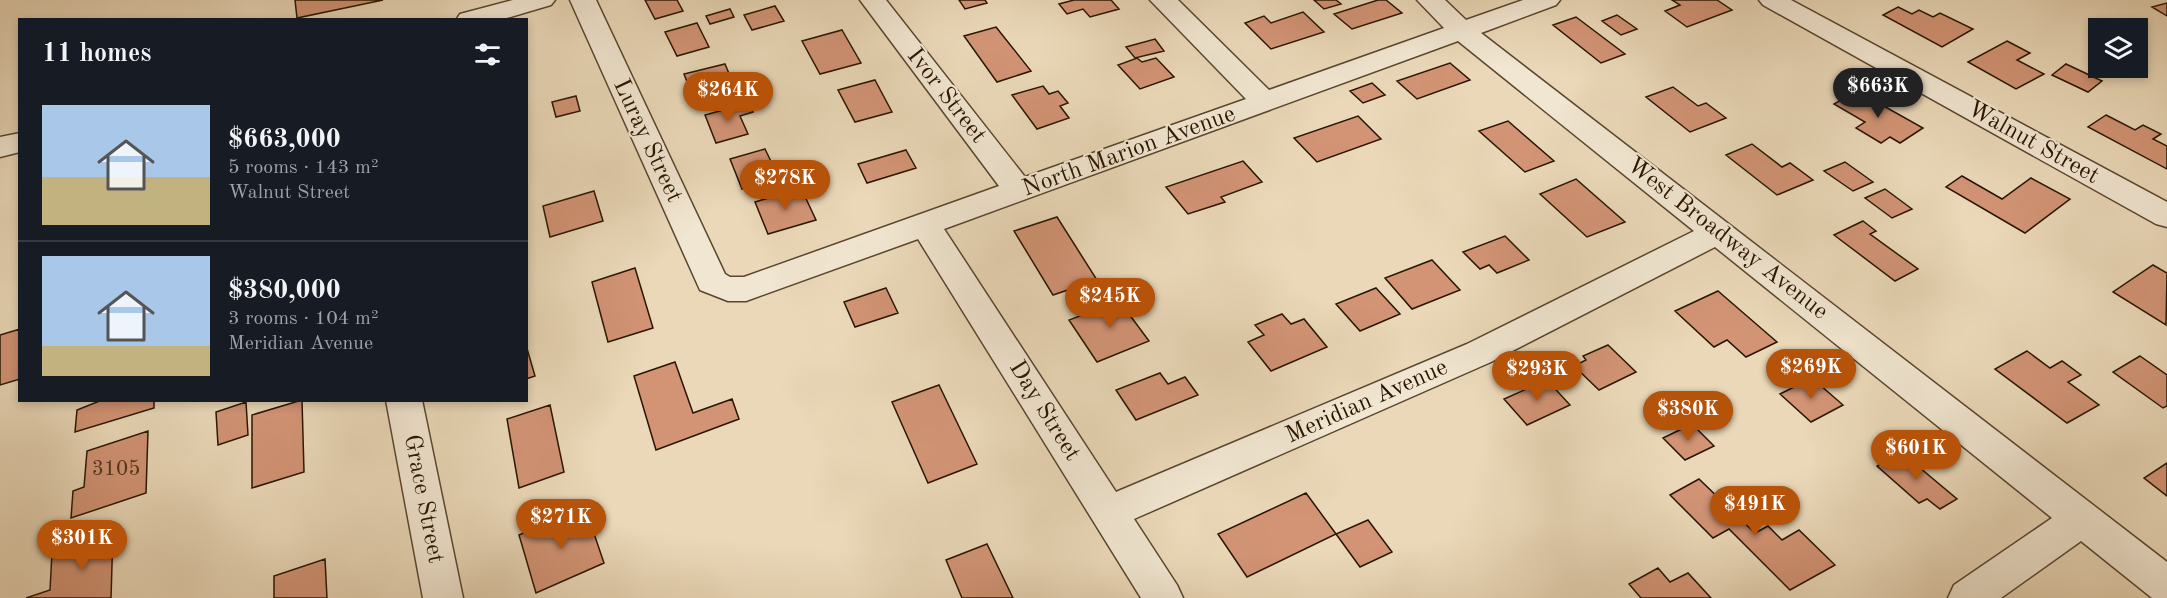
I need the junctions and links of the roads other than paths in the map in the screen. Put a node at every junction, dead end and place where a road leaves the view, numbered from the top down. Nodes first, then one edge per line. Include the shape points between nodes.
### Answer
1 (542, 0) edge
2 (583, 0) edge
3 (873, 0) edge
4 (1163, 0) edge
5 (1430, 0) edge
6 (1546, 0) edge
7 (1772, 0) edge
8 (476, 18) edge
9 (1462, 31) junction
10 (1266, 103) junction
11 (18, 142) edge
12 (0, 147) edge
13 (1019, 191) junction
14 (2167, 216) edge
15 (925, 225) junction
16 (1718, 232) junction
17 (712, 282) joint
18 (404, 402) edge
19 (1108, 513) junction
20 (2082, 519) junction
21 (2167, 586) edge
22 (443, 598) edge
23 (1163, 598) edge
24 (1968, 598) edge

1 - 8 street
2 - 17 street, Luray Street
3 - 13 street, Ivor Street
4 - 10 street
5 - 9 street, West Broadway Avenue
6 - 9 street, North Marion Avenue
7 - 14 street, Walnut Street
9 - 10 street, North Marion Avenue
9 - 16 street, West Broadway Avenue
10 - 13 street, North Marion Avenue
11 - 12 street
13 - 15 street, North Marion Avenue
15 - 17 street, North Marion Avenue via 746,289 734,291
15 - 19 street, Day Street
16 - 19 street, Meridian Avenue via 1479,353
16 - 20 street, West Broadway Avenue
18 - 22 street, Grace Street
19 - 23 street, Day Street
20 - 21 street, West Broadway Avenue
20 - 24 street

